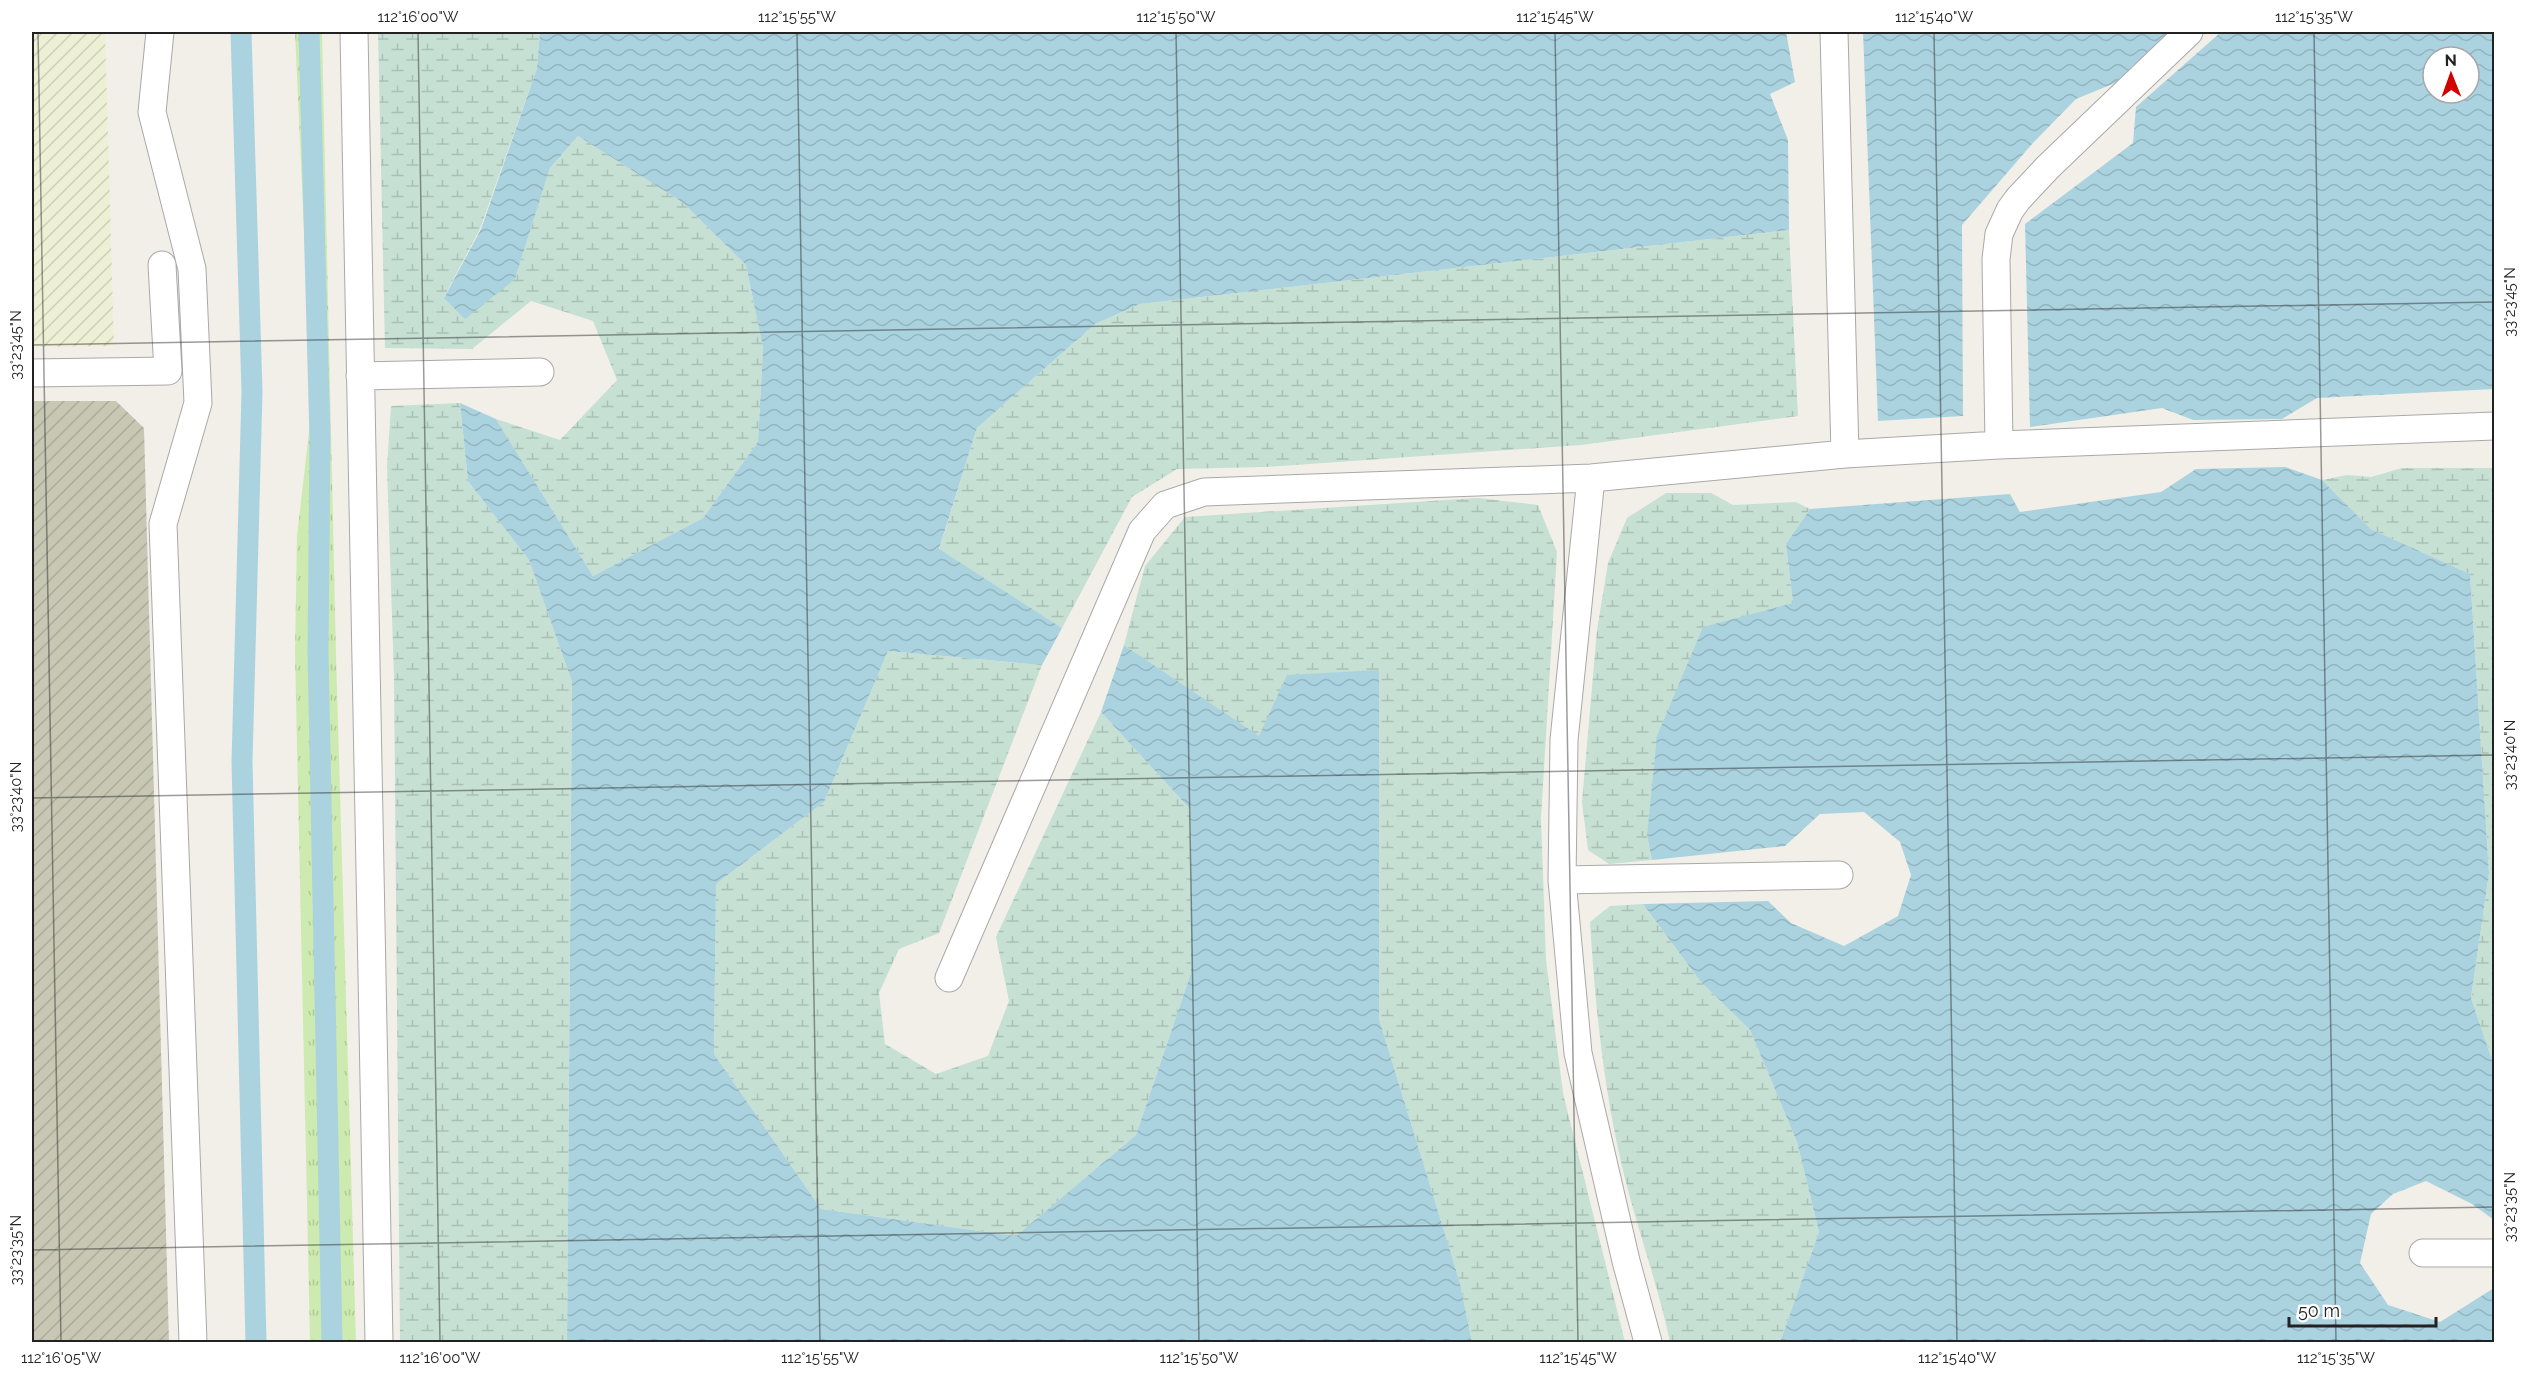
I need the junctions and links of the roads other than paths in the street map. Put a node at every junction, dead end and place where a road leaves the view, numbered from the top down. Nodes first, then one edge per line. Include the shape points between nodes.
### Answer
1 (160, 32) edge
2 (354, 32) edge
3 (1834, 32) edge
4 (2189, 32) edge
5 (162, 265) dead end
6 (540, 372) dead end
7 (32, 373) edge
8 (360, 376) junction
9 (2494, 426) edge
10 (1999, 445) junction
11 (1845, 454) junction
12 (1591, 478) junction
13 (1839, 875) dead end
14 (1562, 880) junction
15 (949, 978) dead end
16 (2423, 1253) dead end
17 (2494, 1253) edge
18 (193, 1342) edge
19 (379, 1342) edge
20 (1648, 1342) edge

1 - 18 lane via 152,112 192,268 198,403 163,524
2 - 8 lane
3 - 11 lane
4 - 10 lane via 2048,167 2018,199 2003,225 1996,259
5 - 7 lane via 168,372
6 - 8 lane
8 - 19 lane
9 - 10 lane
10 - 11 lane
11 - 12 lane
12 - 14 lane via 1564,740
12 - 15 lane via 1204,492 1165,505 1142,531
13 - 14 lane
14 - 20 lane via 1578,1053
16 - 17 lane

